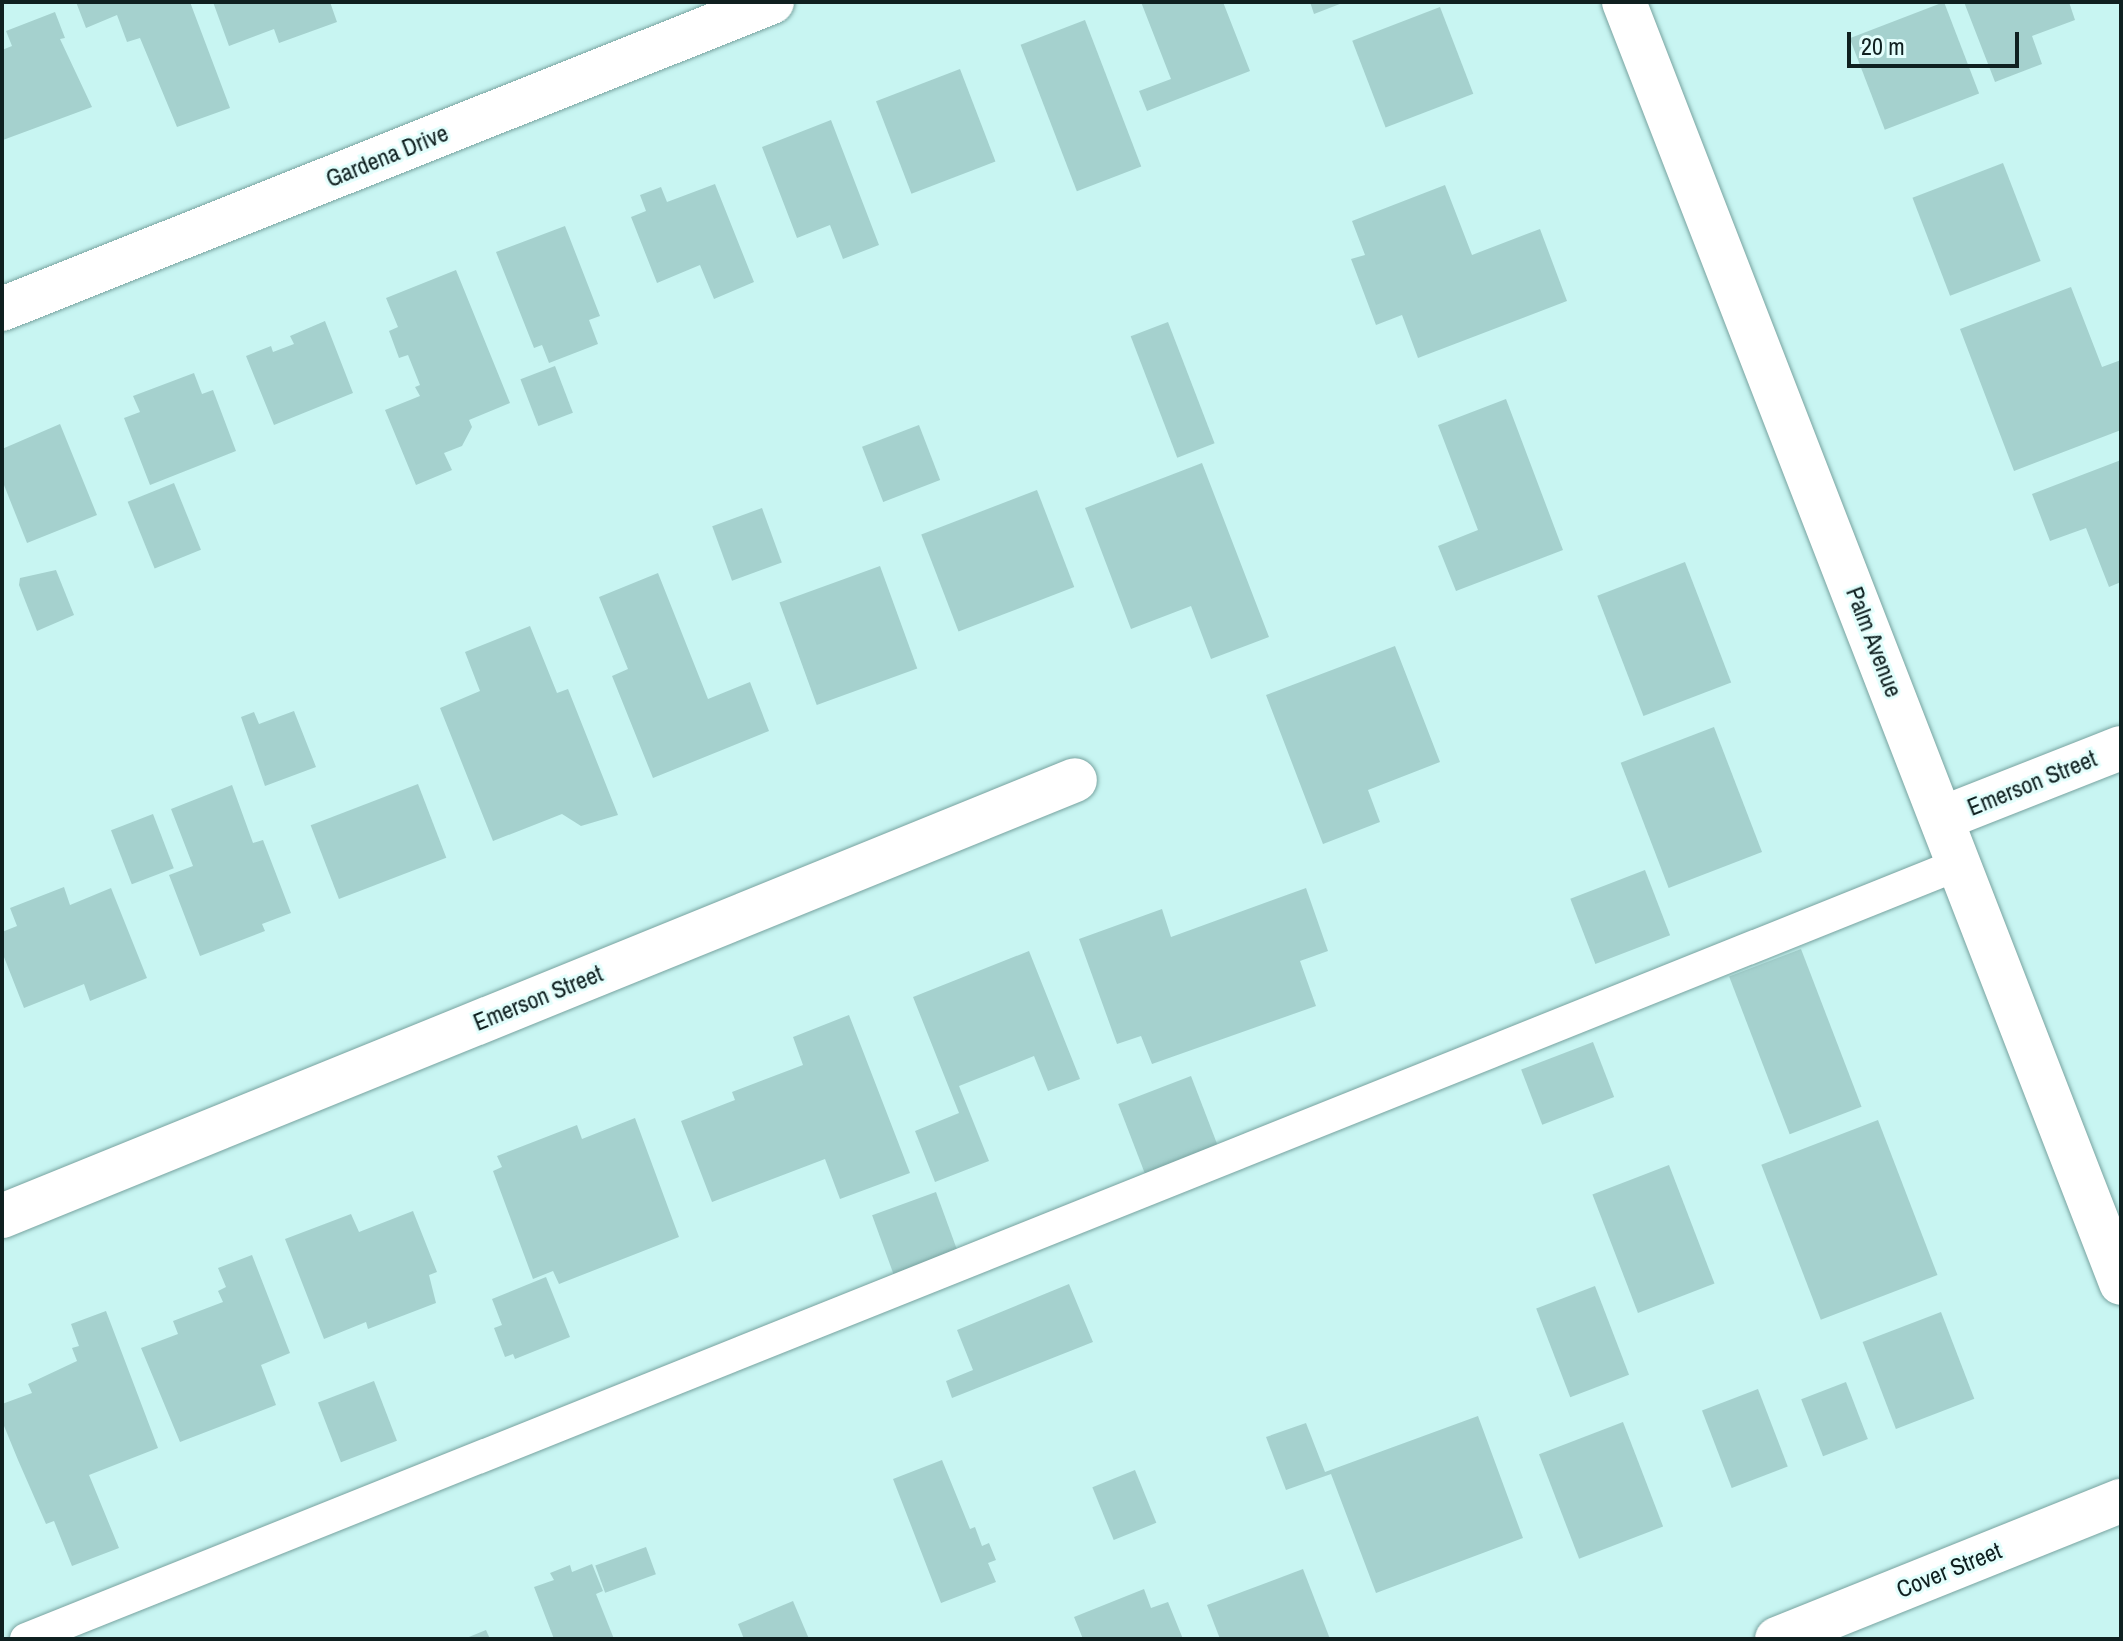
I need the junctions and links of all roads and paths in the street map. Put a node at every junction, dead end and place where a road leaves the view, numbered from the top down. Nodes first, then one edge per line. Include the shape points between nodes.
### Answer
1 (772, 2) edge
2 (1624, 2) edge
3 (2, 309) edge
4 (2121, 748) edge
5 (1075, 780) dead end
6 (1943, 818) junction
7 (1960, 864) junction
8 (2, 1216) edge
9 (2121, 1283) edge
10 (2121, 1501) edge
11 (26, 1639) edge
12 (1777, 1639) edge

1 - 3 street, Gardena Drive
2 - 6 street, Palm Avenue
4 - 6 street, Emerson Street
5 - 8 street, Emerson Street
6 - 7 street, Palm Avenue
7 - 9 street, Palm Avenue
7 - 11 lane
10 - 12 street, Cover Street

